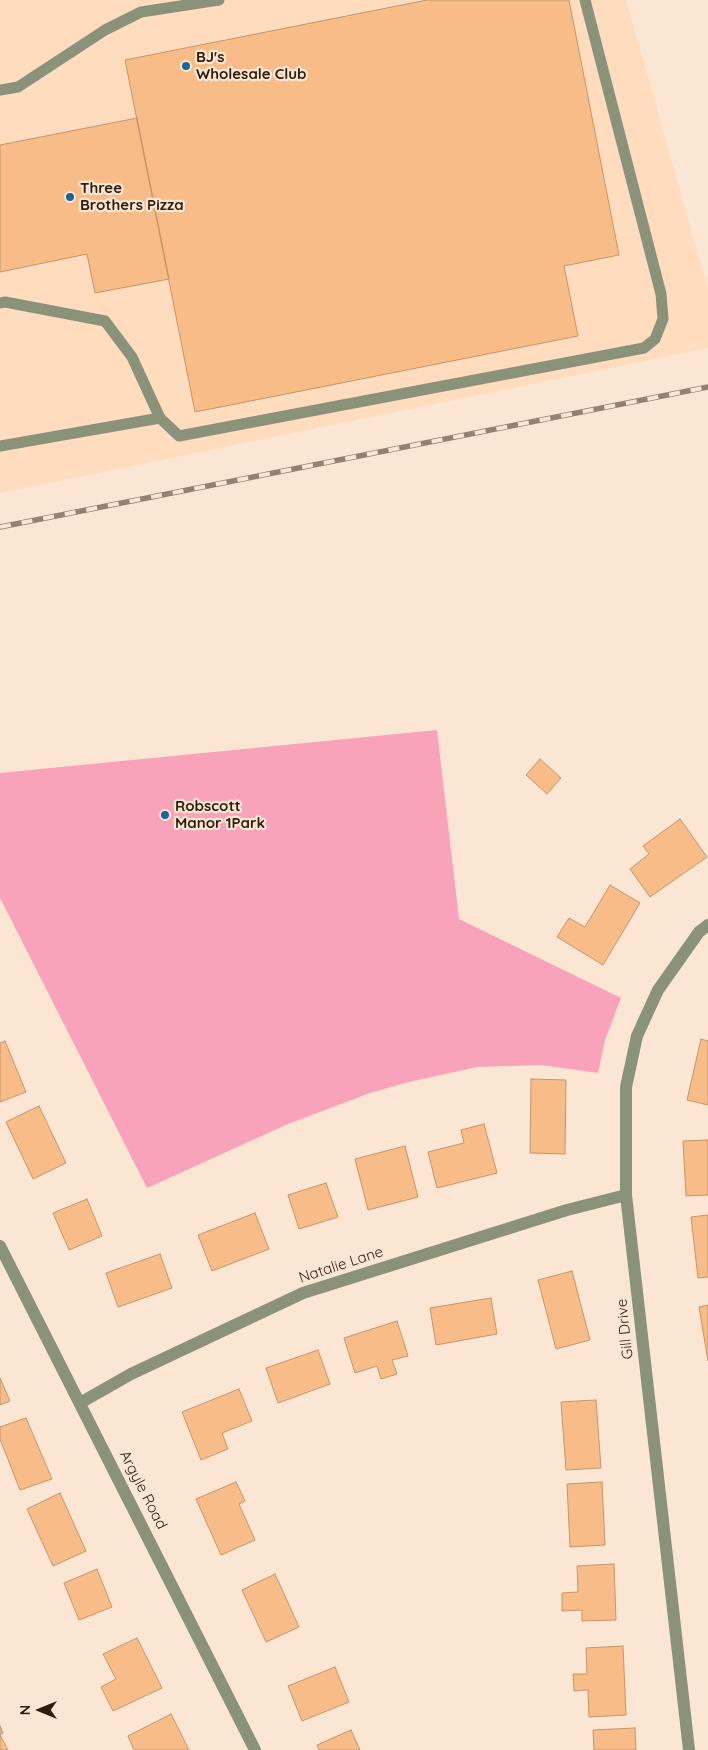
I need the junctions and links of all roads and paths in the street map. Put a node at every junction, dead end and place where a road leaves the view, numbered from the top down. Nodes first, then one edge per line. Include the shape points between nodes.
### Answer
1 (219, 0) edge
2 (585, 0) edge
3 (0, 90) edge
4 (0, 303) edge
5 (160, 418) junction
6 (0, 446) edge
7 (708, 925) edge
8 (626, 1195) junction
9 (0, 1246) edge
10 (80, 1403) junction
11 (255, 1750) edge
12 (689, 1750) edge

1 - 3 lane via 141,12 105,30 18,87
2 - 5 lane via 660,294 663,319 655,339 644,348 179,436
4 - 5 lane via 105,321 132,357
5 - 6 lane
7 - 8 street, Gill Drive via 699,932 658,990 637,1036 626,1087
8 - 10 street, Natalie Lane via 567,1210 303,1293 131,1374
8 - 12 street, Gill Drive
9 - 10 street, Argyle Road
10 - 11 street, Argyle Road

